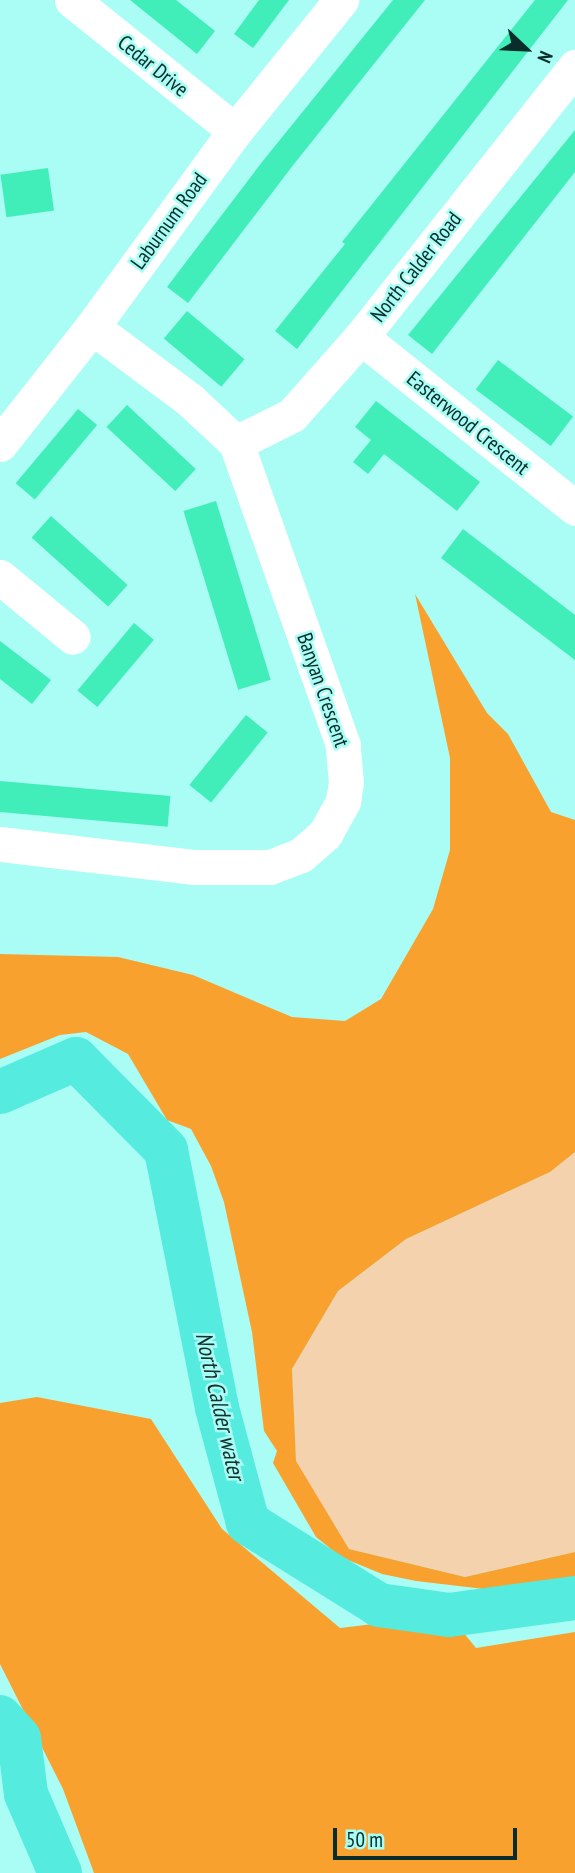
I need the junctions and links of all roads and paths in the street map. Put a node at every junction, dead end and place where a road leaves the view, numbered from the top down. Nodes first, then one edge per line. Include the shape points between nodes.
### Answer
1 (72, 0) edge
2 (341, 0) edge
3 (575, 67) edge
4 (235, 131) junction
5 (92, 327) junction
6 (361, 337) junction
7 (236, 443) junction
8 (0, 444) edge
9 (575, 508) edge
10 (0, 577) edge
11 (73, 637) dead end
12 (0, 844) edge

1 - 4 street, Cedar Drive
2 - 4 street, Laburnum Road
3 - 6 street, North Calder Road
4 - 5 street, Laburnum Road
5 - 7 street, Banyan Crescent via 191,400
5 - 8 street, Laburnum Road
6 - 7 street, North Calder Road via 292,415
6 - 9 street, Easterwood Crescent
7 - 12 street, Banyan Crescent via 343,745 346,783 335,818 301,855 258,869 193,867
10 - 11 street

